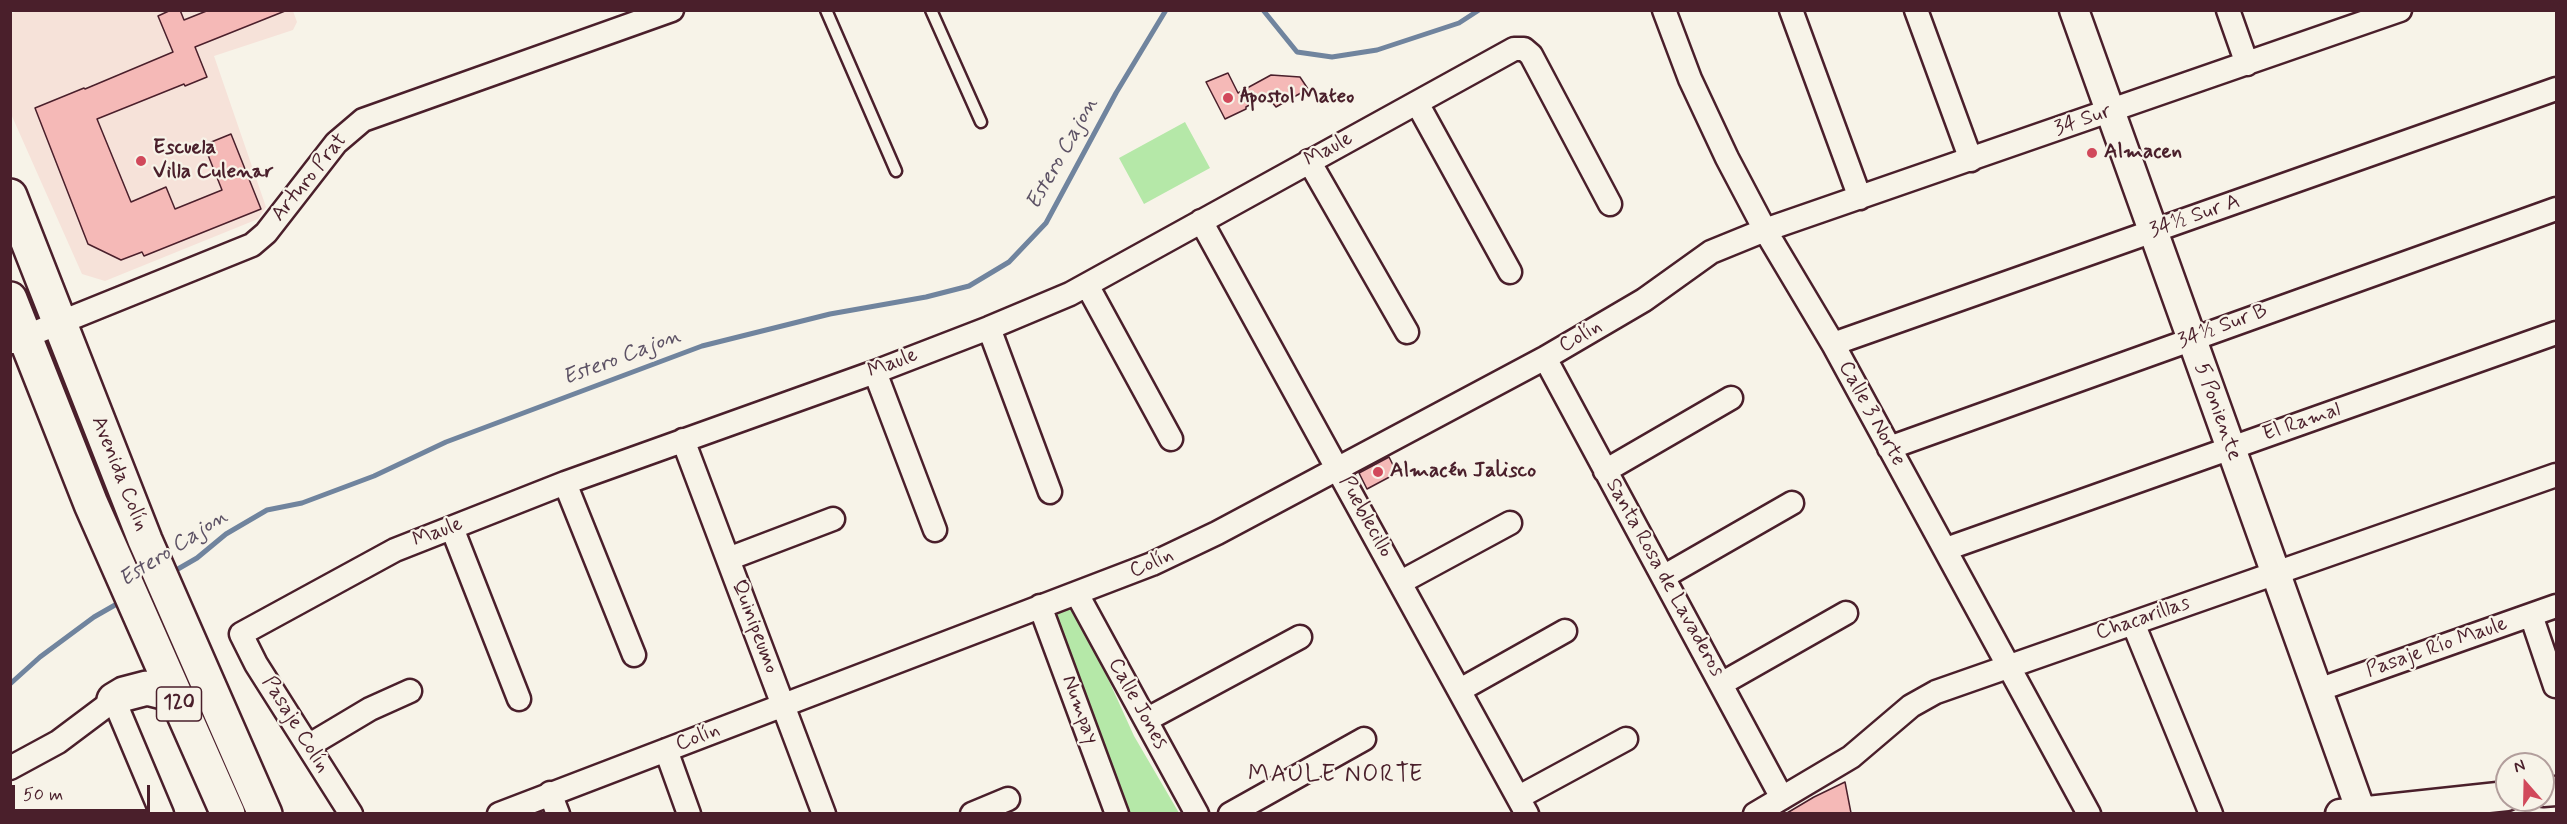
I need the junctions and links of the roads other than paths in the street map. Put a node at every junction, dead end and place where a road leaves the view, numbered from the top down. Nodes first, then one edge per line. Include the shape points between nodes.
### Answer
1 (672, 10) edge
2 (826, 10) edge
3 (931, 10) edge
4 (1664, 10) edge
5 (1791, 10) edge
6 (1916, 10) edge
7 (2074, 10) edge
8 (2228, 10) edge
9 (2400, 10) edge
10 (2354, 18) edge
11 (2247, 64) junction
12 (2556, 89) edge
13 (1417, 103) junction
14 (2111, 112) junction
15 (981, 122) dead end
16 (1971, 160) junction
17 (1309, 161) junction
18 (896, 171) dead end
19 (10, 196) edge
20 (1860, 198) junction
21 (1610, 204) dead end
22 (2556, 209) edge
23 (1201, 222) junction
24 (1765, 230) junction
25 (2153, 232) junction
26 (1510, 272) dead end
27 (1087, 285) junction
28 (10, 299) edge
29 (59, 321) junction
30 (989, 328) junction
31 (1407, 332) dead end
32 (2556, 333) edge
33 (2190, 339) junction
34 (18, 340) edge
35 (1833, 344) junction
36 (1545, 358) junction
37 (875, 372) junction
38 (1731, 399) dead end
39 (1171, 439) dead end
40 (683, 440) junction
41 (1889, 448) junction
42 (2230, 449) junction
43 (1338, 469) junction
44 (1605, 471) junction
45 (2556, 475) edge
46 (565, 483) junction
47 (1050, 492) dead end
48 (1792, 503) dead end
49 (833, 519) dead end
50 (1510, 523) dead end
51 (452, 528) junction
52 (935, 530) dead end
53 (1946, 549) junction
54 (728, 559) junction
55 (2276, 573) junction
56 (1663, 577) junction
57 (1401, 582) junction
58 (1077, 594) junction
59 (1040, 606) junction
60 (2556, 606) edge
61 (1846, 613) dead end
62 (2531, 615) junction
63 (2133, 622) junction
64 (1565, 631) dead end
65 (241, 634) joint
66 (1300, 637) dead end
67 (634, 655) dead end
68 (2009, 666) junction
69 (1721, 684) junction
70 (2555, 686) edge
71 (1460, 690) junction
72 (2318, 690) junction
73 (410, 691) dead end
74 (175, 695) junction
75 (519, 699) dead end
76 (114, 700) junction
77 (783, 705) junction
78 (1146, 720) junction
79 (1364, 739) dead end
80 (1626, 739) dead end
81 (308, 746) junction
82 (666, 750) junction
83 (10, 768) edge
84 (2495, 797) edge
85 (1782, 798) junction
86 (1008, 799) dead end
87 (554, 803) edge
88 (1523, 806) edge
89 (226, 810) edge
90 (263, 810) edge
91 (162, 813) edge
92 (351, 813) edge
93 (499, 813) edge
94 (689, 813) edge
95 (824, 813) edge
96 (972, 813) edge
97 (1117, 813) edge
98 (1197, 813) edge
99 (1230, 813) edge
100 (1755, 813) edge
101 (2089, 813) edge
102 (2211, 813) edge
103 (2354, 813) edge

1 - 29 street, Arturo Prat via 363,120 336,142 266,233 252,244
2 - 18 lane
3 - 15 lane
4 - 24 street, Calle 3 Norte via 1690,79
5 - 20 street
6 - 16 street
7 - 14 street, 5 Poniente
8 - 11 street
9 - 10 street, 34 Sur
10 - 11 street, 34 Sur
11 - 14 street, 34 Sur
12 - 25 street, 34½ Sur A
13 - 17 street, Maule
13 - 21 street, Maule via 1514,49 1524,49 1531,55
13 - 26 street
14 - 16 street, 34 Sur
14 - 25 street, 5 Poniente
16 - 20 street, 34 Sur
17 - 23 street, Maule
17 - 31 street
19 - 29 main road, Avenida Colín
20 - 24 street, 34 Sur
22 - 33 street, 34½ Sur B
23 - 27 street, Maule
23 - 43 street, Pueblecillo
24 - 35 street, Calle 3 Norte
24 - 36 street, Colín via 1704,256 1644,300
25 - 33 street, 5 Poniente
25 - 35 street, 34½ Sur A
27 - 30 street, Maule
27 - 39 street
28 - 34 main road, Avenida Colín
29 - 34 street, Arturo Prat
29 - 90 main road, Avenida Colín / 120 via 145,540
30 - 37 street, Maule
30 - 47 street
32 - 42 street, El Ramal
33 - 41 street, 34½ Sur B
33 - 42 street, 5 Poniente
34 - 74 main road, Avenida Colín / 120
35 - 41 street, Calle 3 Norte
36 - 43 street, Colín
36 - 44 street, Santa Rosa de Lavaderos
37 - 40 street, Maule
37 - 52 street
38 - 44 street
40 - 46 street, Maule
40 - 54 street, Quinipeumo
41 - 53 street, Calle 3 Norte
42 - 53 street, El Ramal
42 - 55 street, 5 Poniente
43 - 57 street, Pueblecillo
43 - 58 street, Colín via 1185,549
44 - 56 street, Santa Rosa de Lavaderos
45 - 55 street, Chacarillas
46 - 51 street, Maule
46 - 67 street
48 - 56 street
49 - 54 street
50 - 57 street
51 - 65 street, Maule via 377,559
51 - 75 street
53 - 68 street, Calle 3 Norte
54 - 77 street, Quinipeumo
55 - 63 street, Chacarillas
55 - 72 street, 5 Poniente
56 - 69 street, Santa Rosa de Lavaderos
57 - 71 street, Pueblecillo
58 - 59 street, Colín
58 - 78 street, Calle Jones
59 - 77 street, Colín
59 - 97 street, Numpay
60 - 62 street, Pasaje Río Maule
61 - 69 street
62 - 70 street
62 - 72 street, Pasaje Río Maule
63 - 68 street, Chacarillas
63 - 102 street
64 - 71 street
65 - 81 street, Pasaje Colín
66 - 78 street
68 - 85 street, Chacarillas via 1924,698 1851,757
68 - 101 street, Calle 3 Norte
69 - 85 street, Santa Rosa de Lavaderos
71 - 88 street, Pueblecillo
72 - 103 street, 5 Poniente
73 - 81 street via 370,709
74 - 76 main road via 147,688
74 - 89 main road, Avenida Colín / 120
76 - 83 street via 58,742
76 - 91 street
77 - 82 street, Colín
77 - 95 street, Quinipeumo
78 - 98 street, Calle Jones
79 - 99 street
80 - 88 street
81 - 92 street, Pasaje Colín
82 - 87 street, Colín
82 - 94 street
84 - 103 street
85 - 100 street, Chacarillas
86 - 96 street
87 - 93 street, Colín
89 - 90 main road via 242,802

